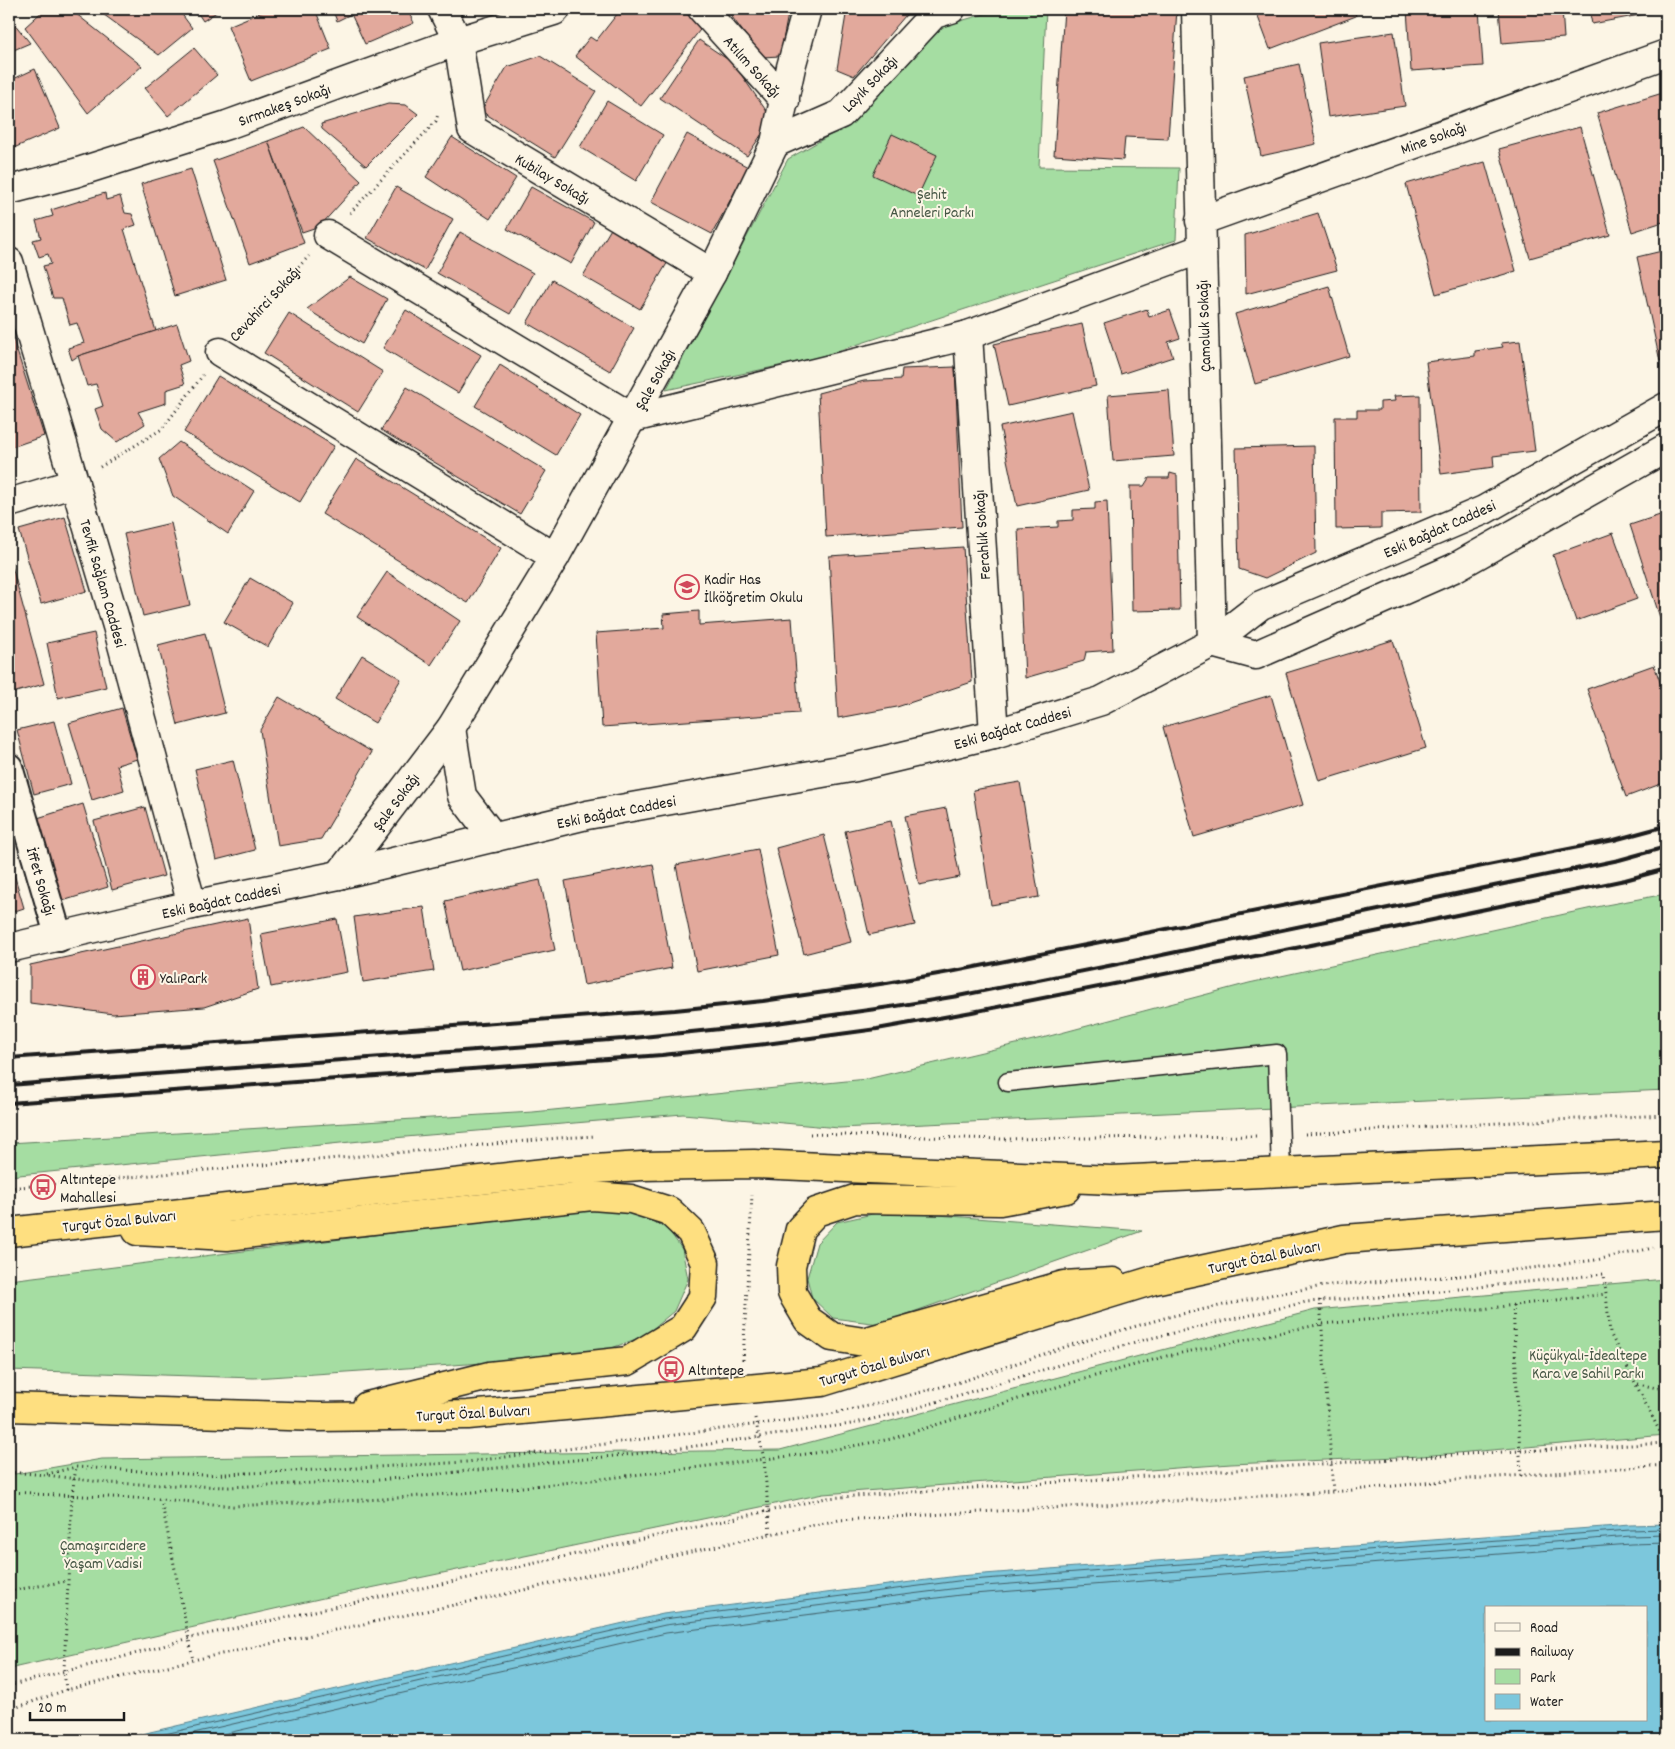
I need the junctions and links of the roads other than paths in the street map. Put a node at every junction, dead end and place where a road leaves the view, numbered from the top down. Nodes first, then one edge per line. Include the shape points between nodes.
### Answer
1 (442, 9) edge
2 (556, 9) edge
3 (702, 9) edge
4 (807, 9) edge
5 (951, 9) edge
6 (1196, 9) edge
7 (458, 41) junction
8 (1666, 54) edge
9 (784, 101) junction
10 (776, 143) junction
11 (9, 190) edge
12 (1200, 221) junction
13 (328, 236) road end
14 (1201, 249) junction
15 (9, 262) edge
16 (712, 273) junction
17 (968, 335) junction
18 (220, 352) road end
19 (1666, 407) edge
20 (633, 418) junction
21 (1666, 448) edge
22 (75, 483) junction
23 (9, 503) edge
24 (555, 556) junction
25 (1212, 644) junction
26 (451, 728) junction
27 (994, 734) junction
28 (9, 767) edge
29 (494, 838) junction
30 (339, 874) junction
31 (192, 905) junction
32 (59, 938) junction
33 (9, 948) edge
34 (1008, 1082) dead end
35 (1666, 1154) edge
36 (1281, 1172) junction
37 (1112, 1180) junction
38 (1666, 1215) edge
39 (60, 1226) junction
40 (9, 1232) edge
41 (1154, 1280) junction
42 (9, 1407) edge
43 (319, 1418) junction

1 - 7 street
2 - 7 street, Sırmakeş Sokağı
3 - 9 street, Atılım Sokağı
4 - 9 street, Şale Sokağı
5 - 10 street, Layık Sokağı via 934,14 841,114
6 - 12 street, Çamoluk Sokağı
7 - 11 street, Sırmakeş Sokağı via 227,125 75,173
7 - 16 street, Kubilay Sokağı via 472,130
8 - 12 street, Mine Sokağı
9 - 10 street, Şale Sokağı
10 - 16 street, Şale Sokağı
12 - 14 street, Çamoluk Sokağı
13 - 20 street
14 - 17 street
14 - 25 street, Çamoluk Sokağı
15 - 22 street, Tevfik Sağlam Caddesi
16 - 20 street, Şale Sokağı
17 - 20 street
17 - 27 street, Ferahlık Sokağı
18 - 24 street
19 - 25 street, Eski Bağdat Caddesi via 1484,510 1261,605
20 - 24 street, Şale Sokağı
21 - 25 street via 1454,568 1256,655
22 - 23 street
22 - 31 street, Tevfik Sağlam Caddesi
24 - 26 street, Şale Sokağı
25 - 27 street, Eski Bağdat Caddesi via 1100,701
26 - 29 street via 462,796
26 - 30 street, Şale Sokağı
27 - 29 street, Eski Bağdat Caddesi via 856,767 587,815
28 - 32 street, İffet Sokağı
29 - 30 street, Eski Bağdat Caddesi
30 - 31 street, Eski Bağdat Caddesi
31 - 32 street, Eski Bağdat Caddesi
32 - 33 street, Eski Bağdat Caddesi
34 - 36 lane via 1277,1054
35 - 36 highway, Turgut Özal Bulvarı
36 - 37 highway, Turgut Özal Bulvarı
37 - 39 highway, Turgut Özal Bulvarı via 754,1164 642,1166 562,1171
37 - 41 highway via 1000,1201 855,1199 816,1212 800,1229 791,1266 792,1293 808,1320 832,1338 864,1342 1064,1285
38 - 41 highway, Turgut Özal Bulvarı via 1344,1239
39 - 40 highway, Turgut Özal Bulvarı
39 - 43 highway via 227,1236 592,1196 631,1199 669,1211 691,1232 706,1263 703,1297 683,1328 628,1361 489,1376
41 - 43 highway, Turgut Özal Bulvarı via 822,1382 468,1415
42 - 43 highway, Turgut Özal Bulvarı

